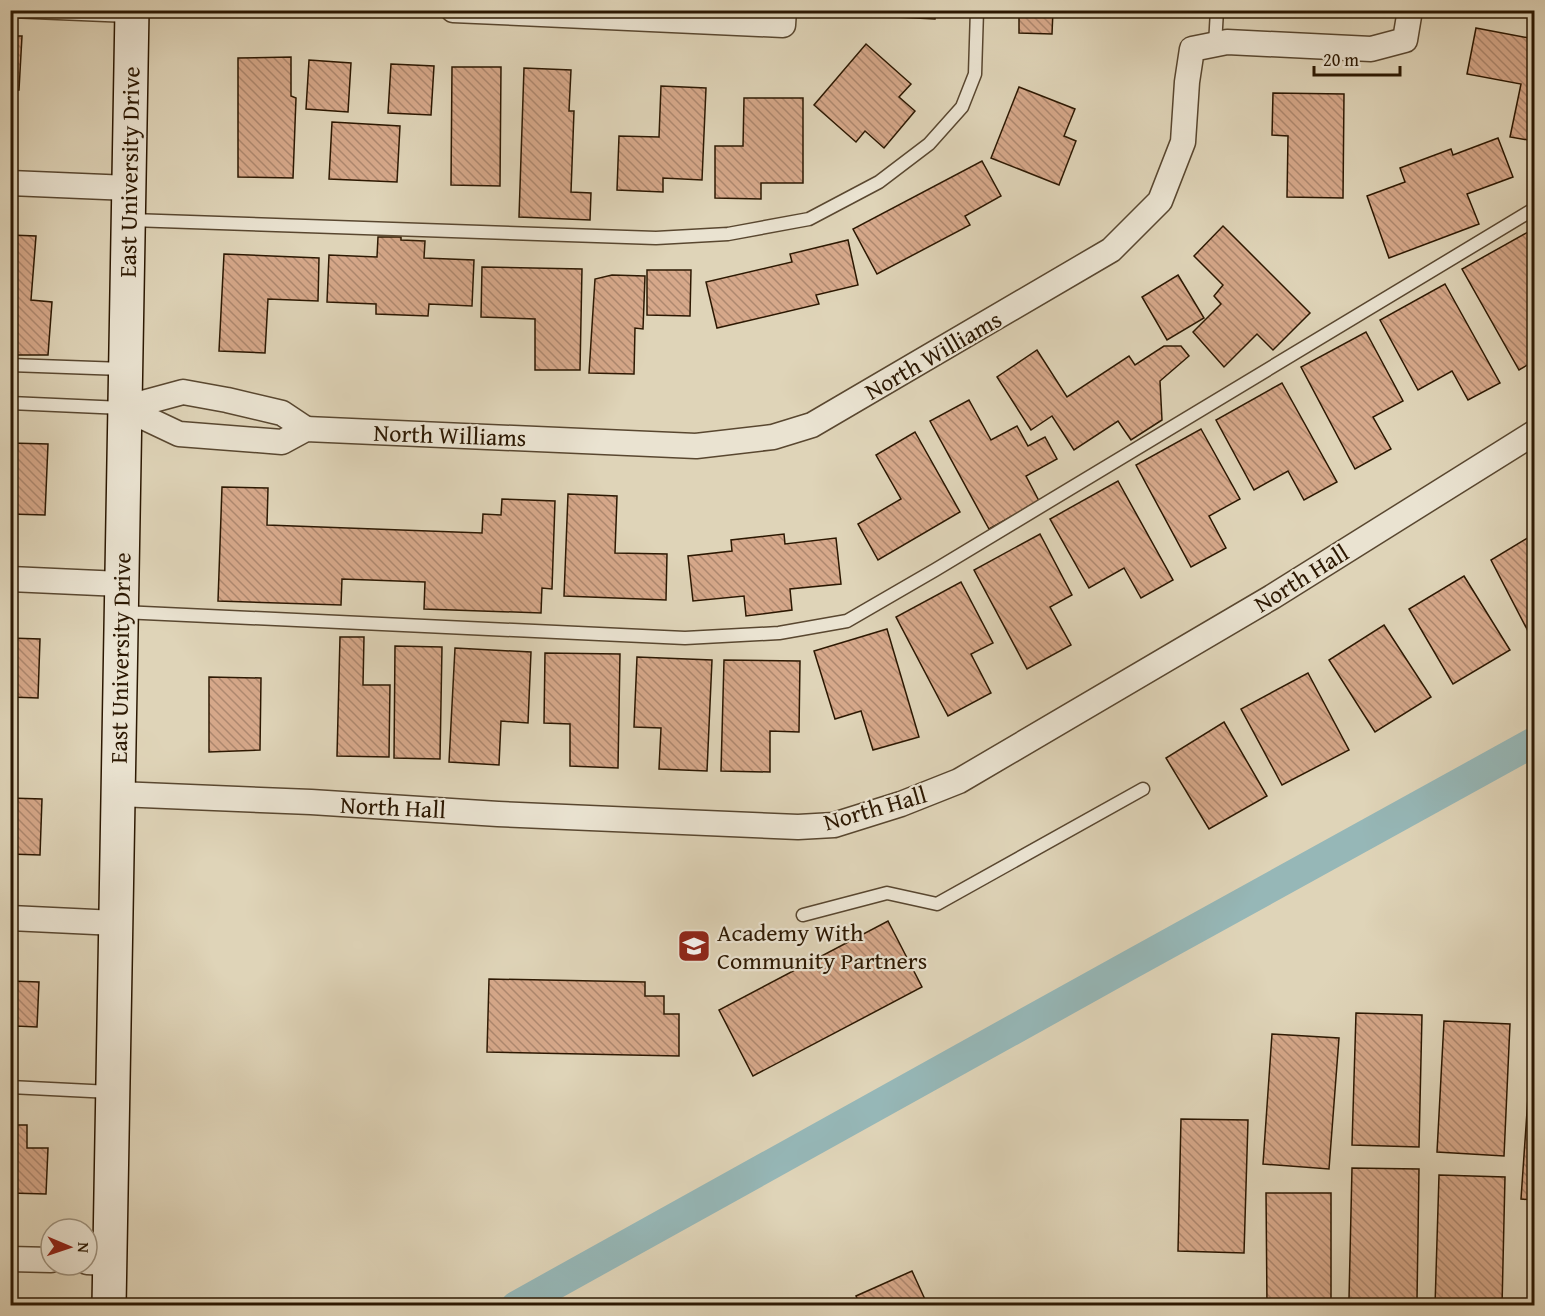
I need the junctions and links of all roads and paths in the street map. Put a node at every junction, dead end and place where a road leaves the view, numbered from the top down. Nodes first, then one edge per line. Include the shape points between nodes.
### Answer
1 (453, 10) edge
2 (977, 10) edge
3 (1217, 10) edge
4 (1410, 10) edge
5 (10, 11) edge
6 (132, 13) edge
7 (784, 18) edge
8 (1215, 45) junction
9 (10, 183) edge
10 (129, 188) junction
11 (1534, 209) edge
12 (129, 220) junction
13 (10, 365) edge
14 (125, 369) junction
15 (10, 403) edge
16 (124, 408) junction
17 (306, 429) junction
18 (1534, 433) edge
19 (10, 579) edge
20 (121, 598) junction
21 (1143, 789) dead end
22 (118, 794) junction
23 (803, 915) dead end
24 (10, 918) edge
25 (116, 923) junction
26 (10, 1087) edge
27 (113, 1092) junction
28 (99, 1252) edge
29 (10, 1258) edge
30 (39, 1259) edge
31 (99, 1267) edge
32 (109, 1305) edge

1 - 7 street
2 - 12 lane via 975,74 962,107 929,144 879,182 809,219 728,234 656,238
3 - 8 lane
4 - 8 street, North Williams via 1405,40 1371,49 1227,42
5 - 6 lane
6 - 10 main road, East University Drive
8 - 17 street, North Williams via 1191,49 1183,142 1160,201 1111,250 812,425 773,437 696,446
9 - 10 street
10 - 12 main road, East University Drive
11 - 20 lane via 846,621 779,633 685,638
12 - 14 main road, East University Drive
13 - 14 lane
14 - 16 main road, East University Drive
15 - 16 lane
16 - 17 street via 183,392 282,413
16 - 17 street, North Williams via 179,434 282,442
16 - 20 main road, East University Drive
18 - 22 street, North Hall via 1272,597 959,781 834,825 798,827
19 - 20 street
20 - 22 main road, East University Drive
21 - 23 lane via 937,904 887,893
22 - 25 main road, East University Drive
24 - 25 street
25 - 27 main road, East University Drive
26 - 27 lane
27 - 28 main road, East University Drive
29 - 30 street
31 - 32 main road, East University Drive

